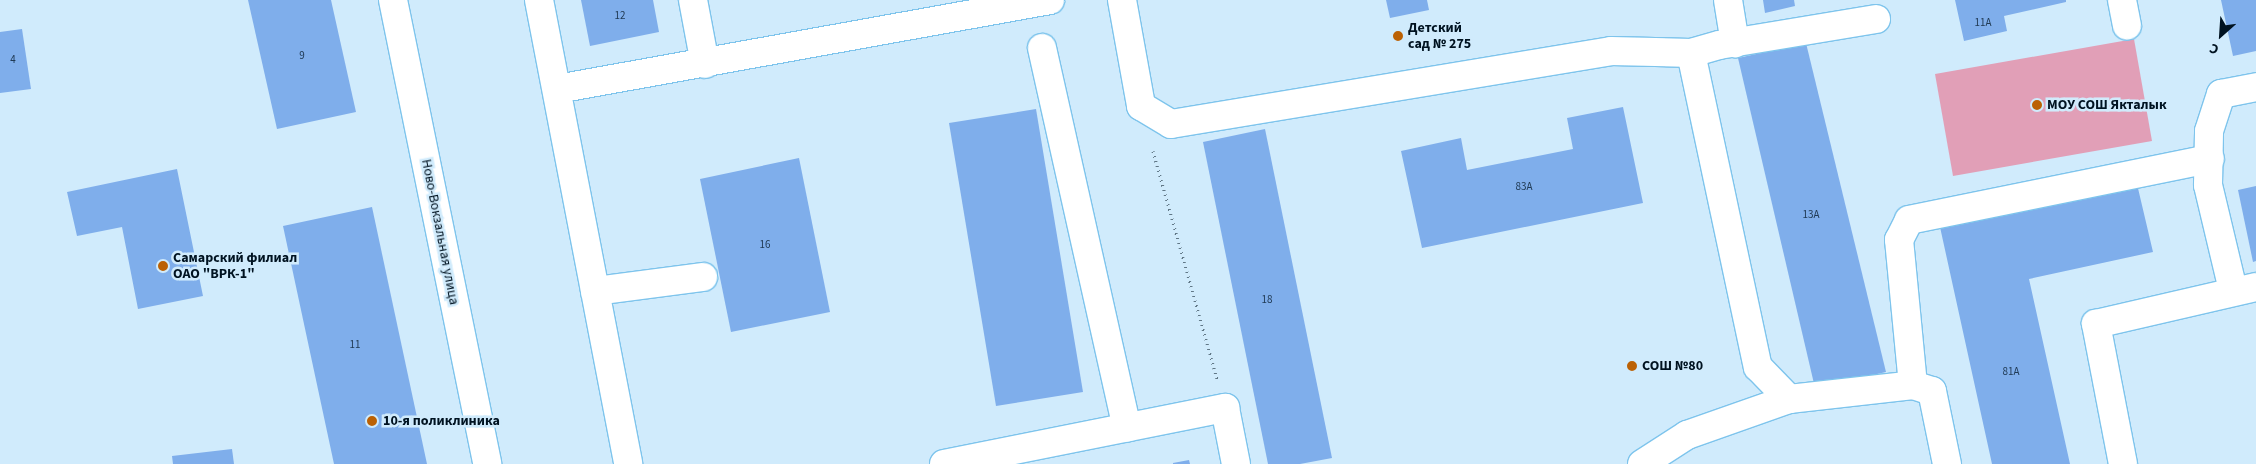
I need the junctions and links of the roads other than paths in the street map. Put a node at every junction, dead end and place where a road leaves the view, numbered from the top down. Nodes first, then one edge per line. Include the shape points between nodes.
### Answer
1 (393, 0) edge
2 (539, 0) edge
3 (693, 0) edge
4 (1050, 0) edge
5 (1122, 0) edge
6 (1728, 0) edge
7 (1876, 19) dead end
8 (1735, 43) junction
9 (1042, 48) dead end
10 (1691, 53) junction
11 (705, 64) junction
12 (2256, 87) edge
13 (556, 89) junction
14 (2210, 160) junction
15 (703, 277) dead end
16 (2245, 288) edge
17 (595, 291) junction
18 (1913, 385) junction
19 (1789, 399) junction
20 (1127, 428) junction
21 (487, 464) edge
22 (628, 464) edge
23 (944, 464) edge
24 (1236, 464) edge
25 (1642, 464) edge
26 (1947, 464) edge
27 (2124, 464) edge

1 - 21 main road, Ново-Вокзальная улица
2 - 13 main road
3 - 11 main road
4 - 11 main road
5 - 10 main road via 1141,106 1171,124 1611,51
6 - 8 main road
7 - 8 main road
8 - 10 main road
9 - 20 main road
10 - 19 main road via 1758,367
11 - 13 main road
12 - 14 main road via 2221,94 2209,132
13 - 17 main road
14 - 16 main road via 2208,185
14 - 18 main road via 1909,220 1899,240
15 - 17 main road
16 - 27 main road via 2096,324
17 - 22 main road
18 - 19 main road
18 - 26 main road via 1932,391
19 - 25 main road via 1687,435
20 - 23 main road
20 - 24 main road via 1225,408

